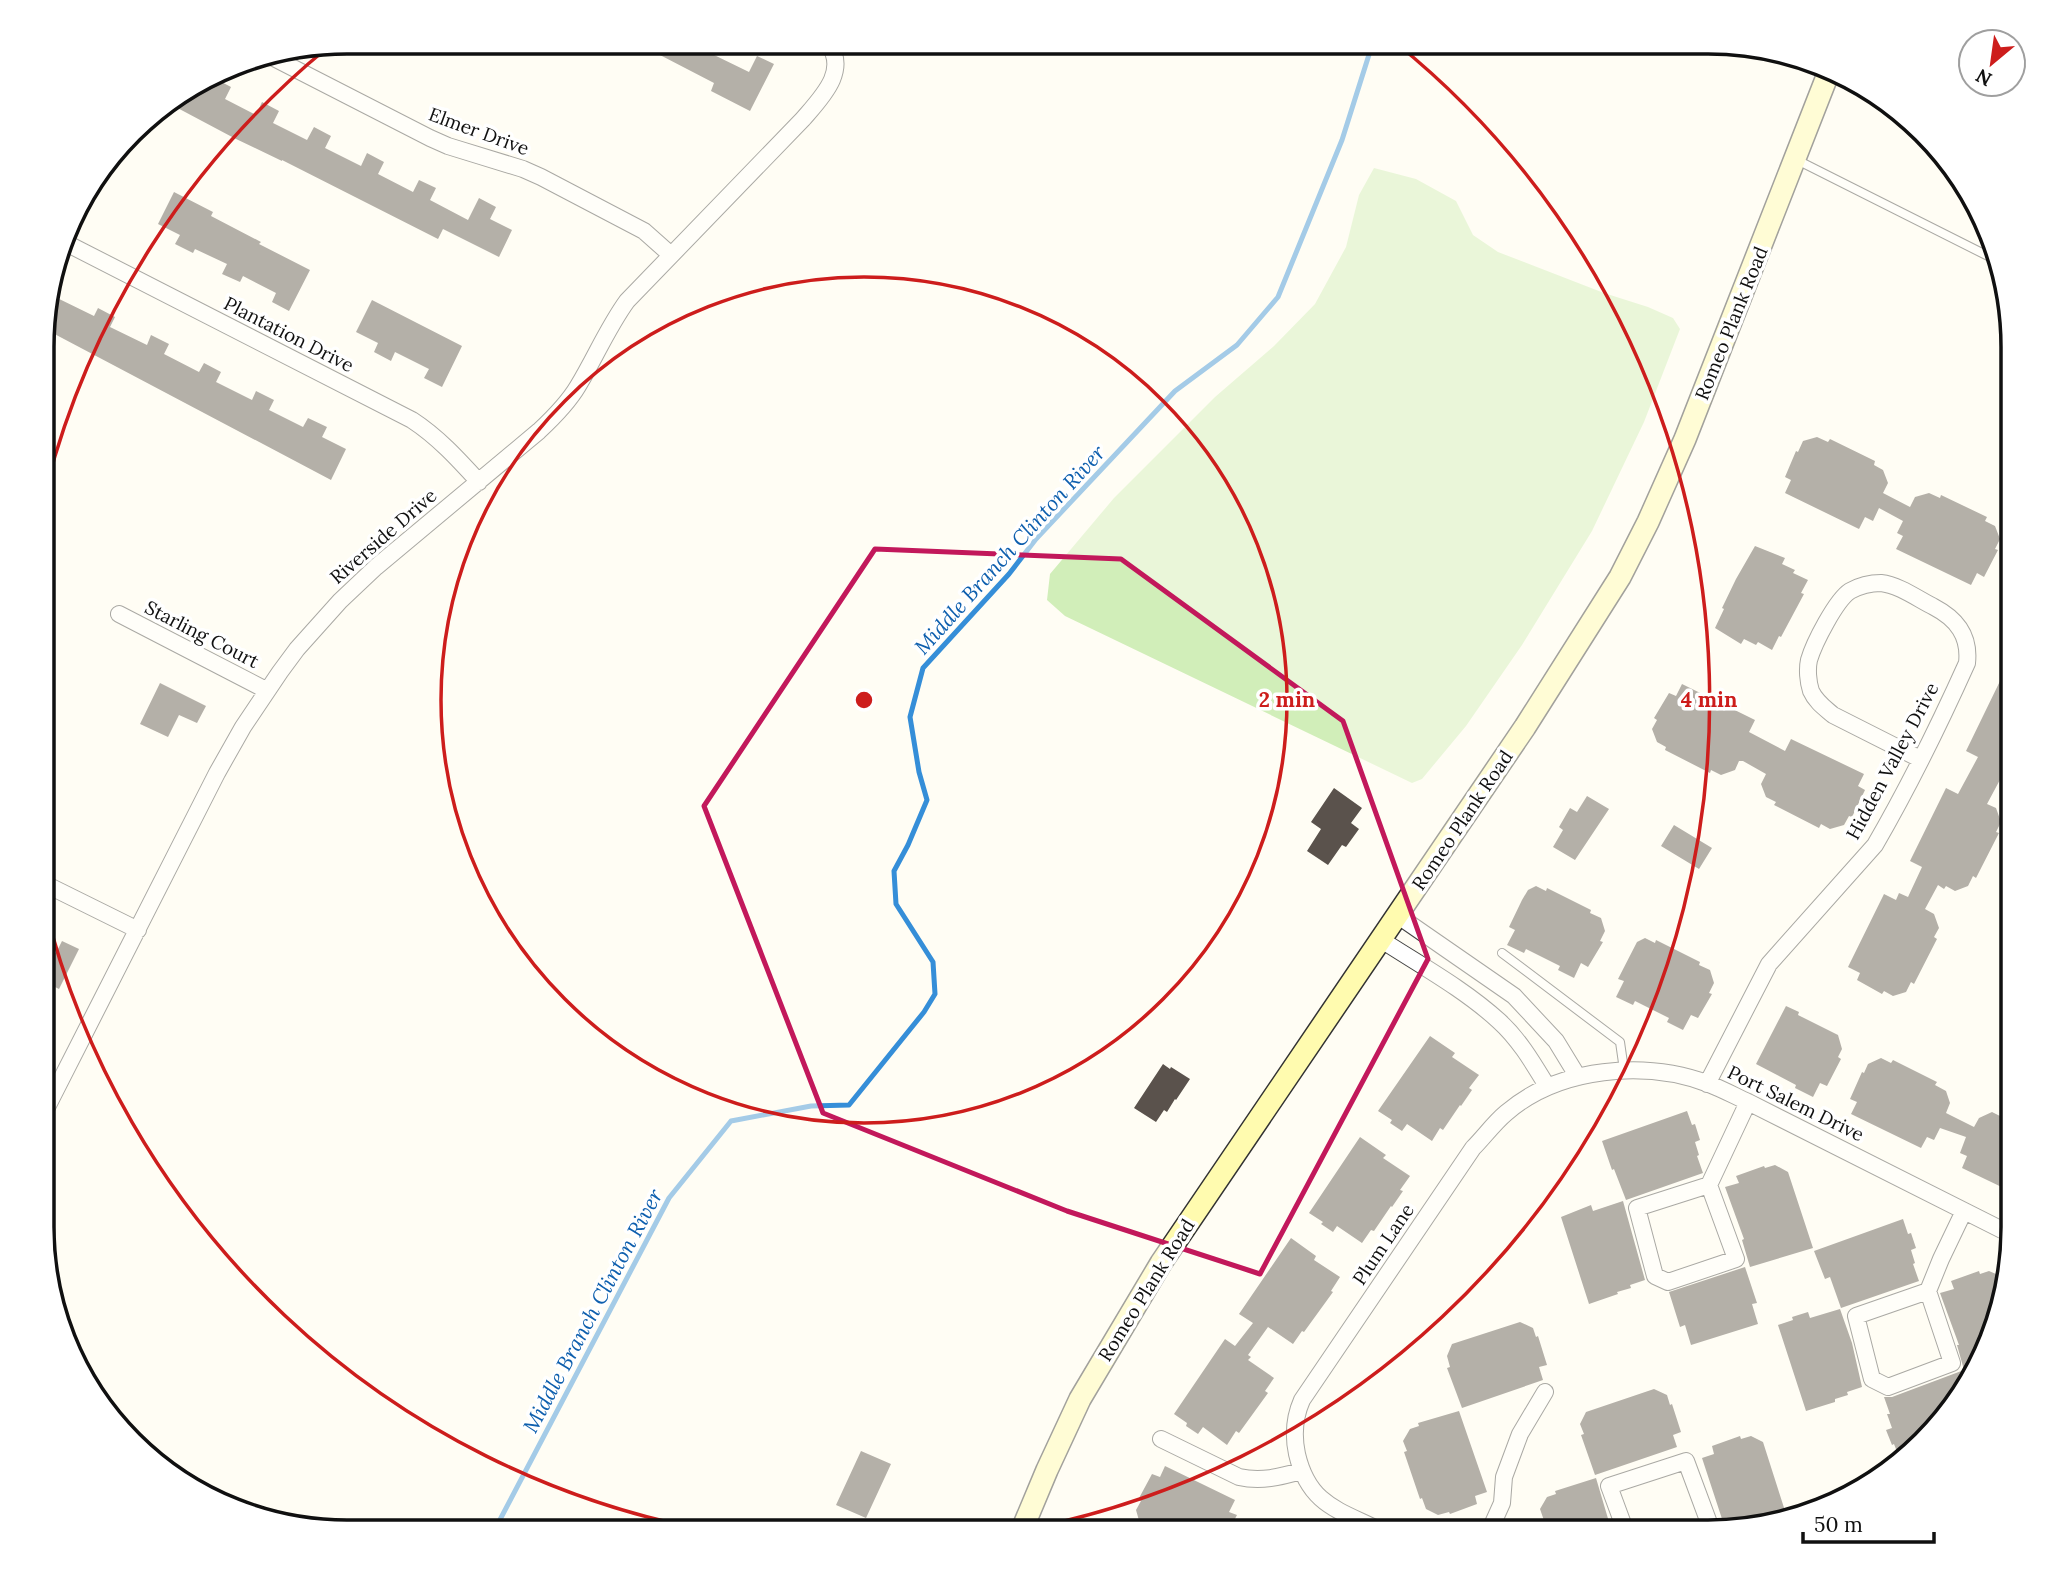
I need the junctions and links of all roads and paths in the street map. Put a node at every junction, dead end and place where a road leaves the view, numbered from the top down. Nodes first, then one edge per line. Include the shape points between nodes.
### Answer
1 (832, 54) edge
2 (281, 62) edge
3 (1826, 79) edge
4 (1795, 159) junction
5 (73, 246) edge
6 (671, 255) junction
7 (1986, 255) edge
8 (479, 482) junction
9 (119, 614) dead end
10 (267, 691) junction
11 (1920, 759) junction
12 (54, 888) edge
13 (1397, 915) junction
14 (138, 930) junction
15 (1380, 939) junction
16 (1502, 953) dead end
17 (1624, 1070) junction
18 (1578, 1077) junction
19 (1707, 1084) junction
20 (1547, 1086) junction
21 (54, 1094) edge
22 (1748, 1102) junction
23 (1709, 1185) junction
24 (1964, 1211) junction
25 (2001, 1229) edge
26 (1928, 1291) junction
27 (1545, 1392) dead end
28 (1161, 1439) dead end
29 (1301, 1471) junction
30 (1026, 1520) edge
31 (1359, 1520) edge
32 (1494, 1520) edge
33 (1622, 1520) edge
34 (1708, 1520) edge

1 - 6 street, Riverside Drive via 836,71 809,112
2 - 6 street, Elmer Drive via 448,146 541,177 636,226
3 - 4 main road, Romeo Plank Road
4 - 7 lane
4 - 13 main road, Romeo Plank Road via 1672,470 1620,577
5 - 8 street, Plantation Drive via 412,420 446,446
6 - 8 street, Riverside Drive via 616,316 566,404
8 - 10 street, Riverside Drive via 357,584
9 - 10 street, Starling Court
10 - 14 street, Riverside Drive via 217,773
11 - 11 street, Hidden Valley Drive via 1967,663 1967,645 1959,626 1947,614 1883,583 1860,587 1835,607 1810,659 1811,691 1833,715
11 - 19 street, Hidden Valley Drive via 1875,845 1769,964
12 - 14 street
13 - 15 main road, Romeo Plank Road
13 - 18 street via 1514,996 1556,1041
14 - 21 street, Riverside Drive
15 - 20 street via 1500,1022
15 - 30 main road, Romeo Plank Road via 1122,1326 1067,1425
16 - 17 lane via 1620,1042
17 - 18 street, Port Salem Drive
17 - 19 street, Port Salem Drive
18 - 20 street, Port Salem Drive
19 - 22 street, Port Salem Drive
20 - 29 street, Plum Lane via 1506,1112 1473,1148 1302,1400 1294,1439
22 - 23 street
22 - 24 street, Port Salem Drive
23 - 23 street via 1736,1259 1668,1282 1656,1276 1637,1208
24 - 25 street, Port Salem Drive
24 - 26 street
26 - 26 street via 1952,1363 1888,1387 1872,1379 1856,1316
27 - 32 street via 1520,1434
28 - 29 street via 1239,1477 1268,1479
29 - 31 street via 1320,1499
33 - 34 street via 1609,1486 1686,1461

